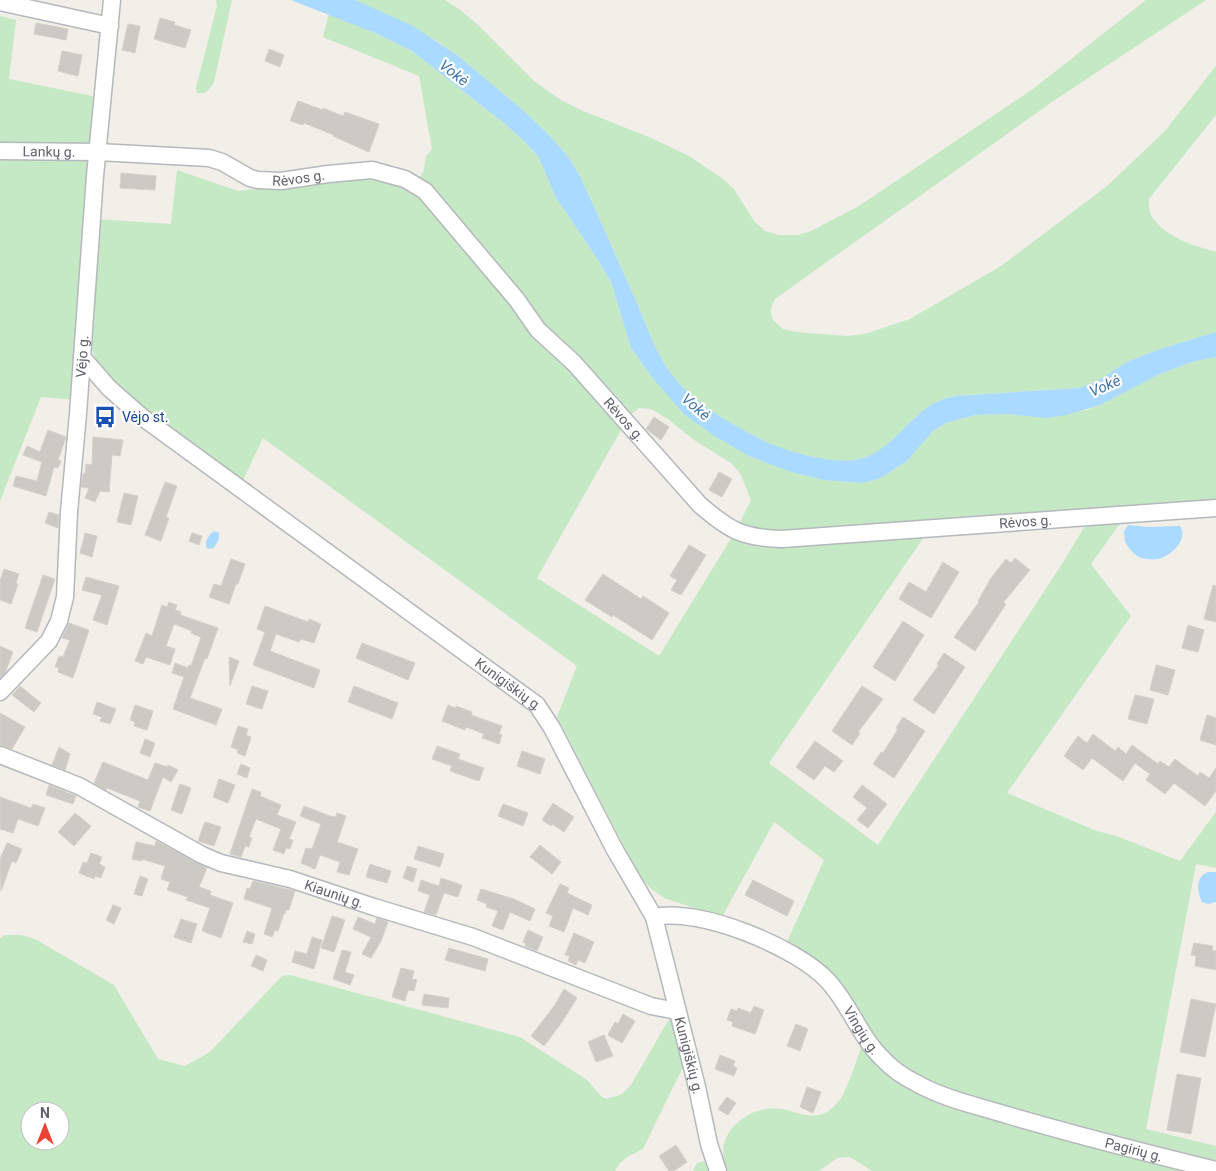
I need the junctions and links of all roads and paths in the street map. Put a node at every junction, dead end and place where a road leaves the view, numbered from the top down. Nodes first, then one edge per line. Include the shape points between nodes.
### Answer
1 (112, 0) edge
2 (0, 2) edge
3 (110, 26) junction
4 (0, 151) edge
5 (98, 152) junction
6 (82, 357) junction
7 (1216, 508) edge
8 (0, 692) edge
9 (0, 756) edge
10 (654, 917) junction
11 (677, 1010) junction
12 (1080, 1136) joint
13 (1216, 1170) edge
14 (718, 1171) edge

1 - 3 street, Vėjo g.
2 - 3 street
3 - 5 street, Vėjo g.
4 - 5 street, Lankų g.
5 - 6 street, Vėjo g.
5 - 7 street, Rėvos g. via 209,158 250,178 268,182 372,170 405,179 425,191 517,300 538,330 574,363 700,505 723,525 742,534 782,539
6 - 8 street, Vėjo g. via 63,609 49,641
6 - 10 street, Kunigiškių g. via 109,388 142,417 537,705
9 - 11 street, Kiaunių g. via 79,786 222,863 290,879 473,937 651,1006
10 - 11 street, Kunigiškių g.
10 - 12 street, Vingių g. via 710,921 780,947 804,960 827,980 883,1060 918,1085 947,1097
11 - 14 street, Kunigiškių g.
12 - 13 street, Pagirių g.

